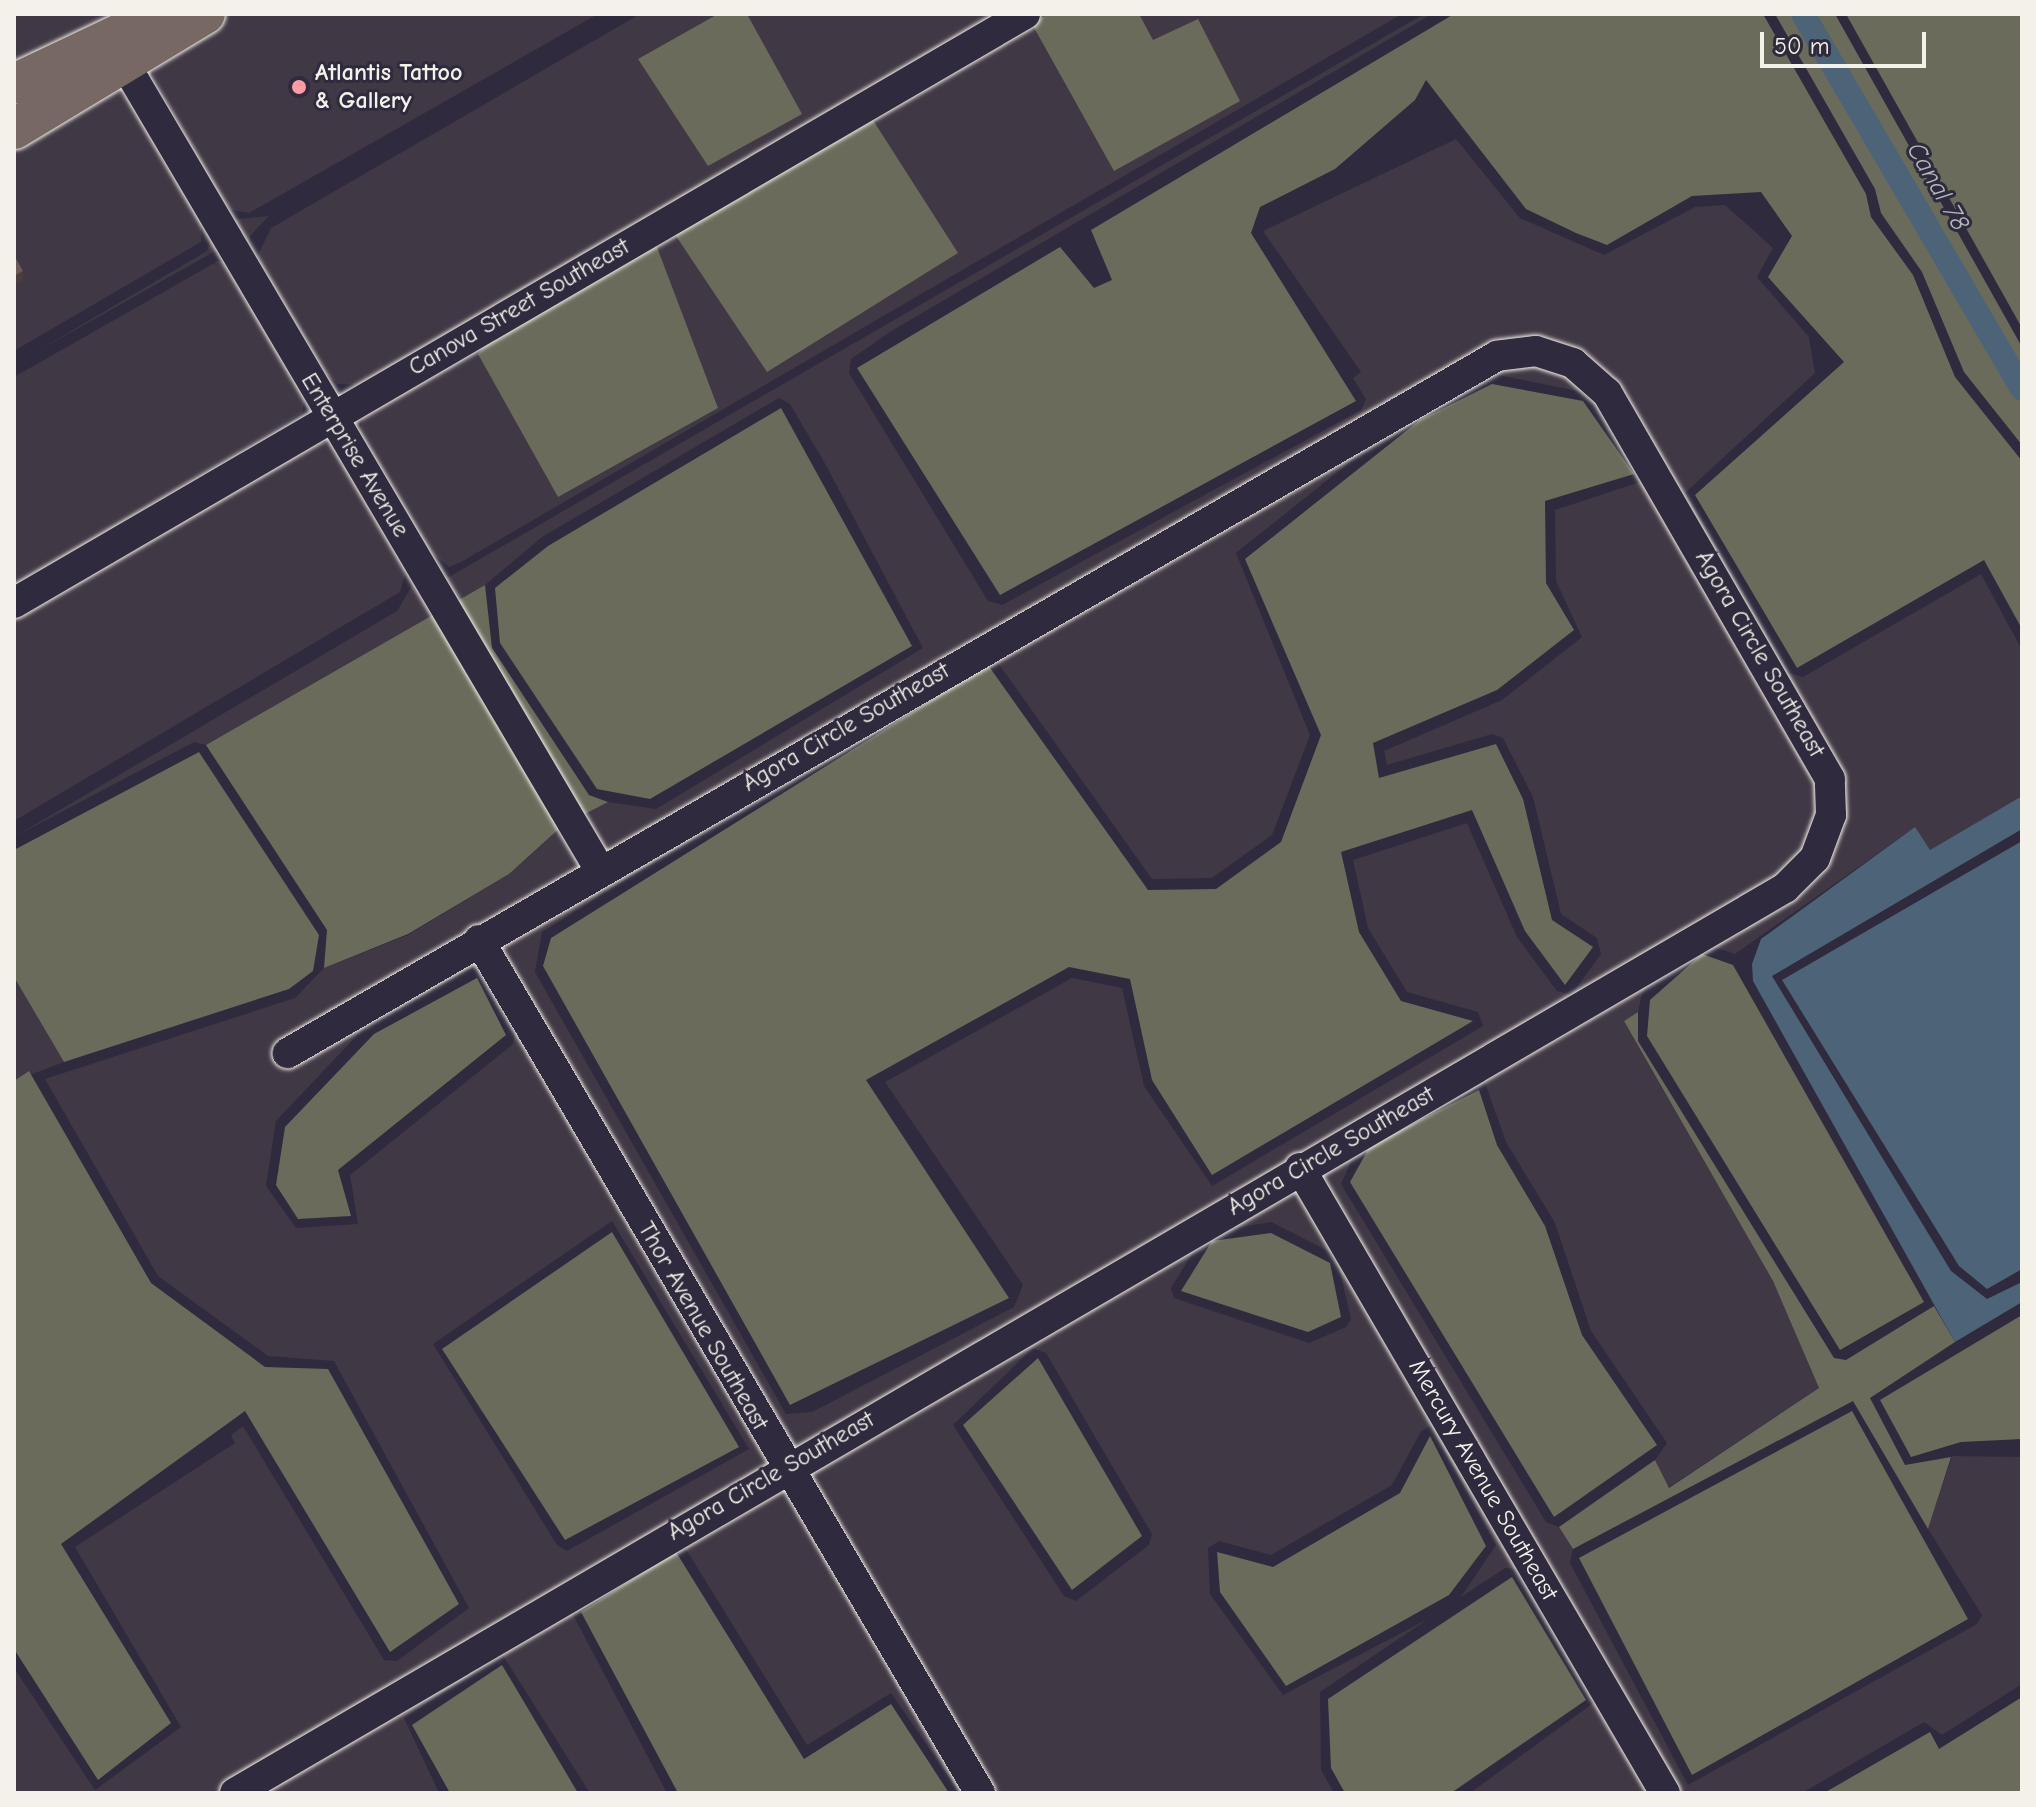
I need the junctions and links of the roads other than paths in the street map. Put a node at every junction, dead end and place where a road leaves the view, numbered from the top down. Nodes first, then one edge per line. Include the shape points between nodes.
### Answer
1 (162, 14) edge
2 (205, 14) edge
3 (1025, 14) edge
4 (118, 52) junction
5 (14, 84) edge
6 (14, 129) edge
7 (331, 416) junction
8 (14, 603) edge
9 (600, 870) junction
10 (479, 940) junction
11 (288, 1053) dead end
12 (1300, 1168) junction
13 (785, 1467) junction
14 (235, 1793) edge
15 (980, 1793) edge
16 (1665, 1793) edge

1 - 4 main road
2 - 4 main road
3 - 7 street, Canova Street Southeast
4 - 5 main road
4 - 6 main road
4 - 7 street, Enterprise Avenue
7 - 8 street, Canova Street Southeast
7 - 9 street, Enterprise Avenue
9 - 10 street, Agora Circle Southeast
9 - 12 street, Agora Circle Southeast via 1453,375 1497,356 1536,351 1573,363 1607,393 1816,749 1830,779 1831,815 1815,858 1785,888
10 - 11 street, Agora Circle Southeast
10 - 13 street, Thor Avenue Southeast
12 - 13 street, Agora Circle Southeast
12 - 16 street, Mercury Avenue Southeast
13 - 14 street, Agora Circle Southeast
13 - 15 street, Thor Avenue Southeast

